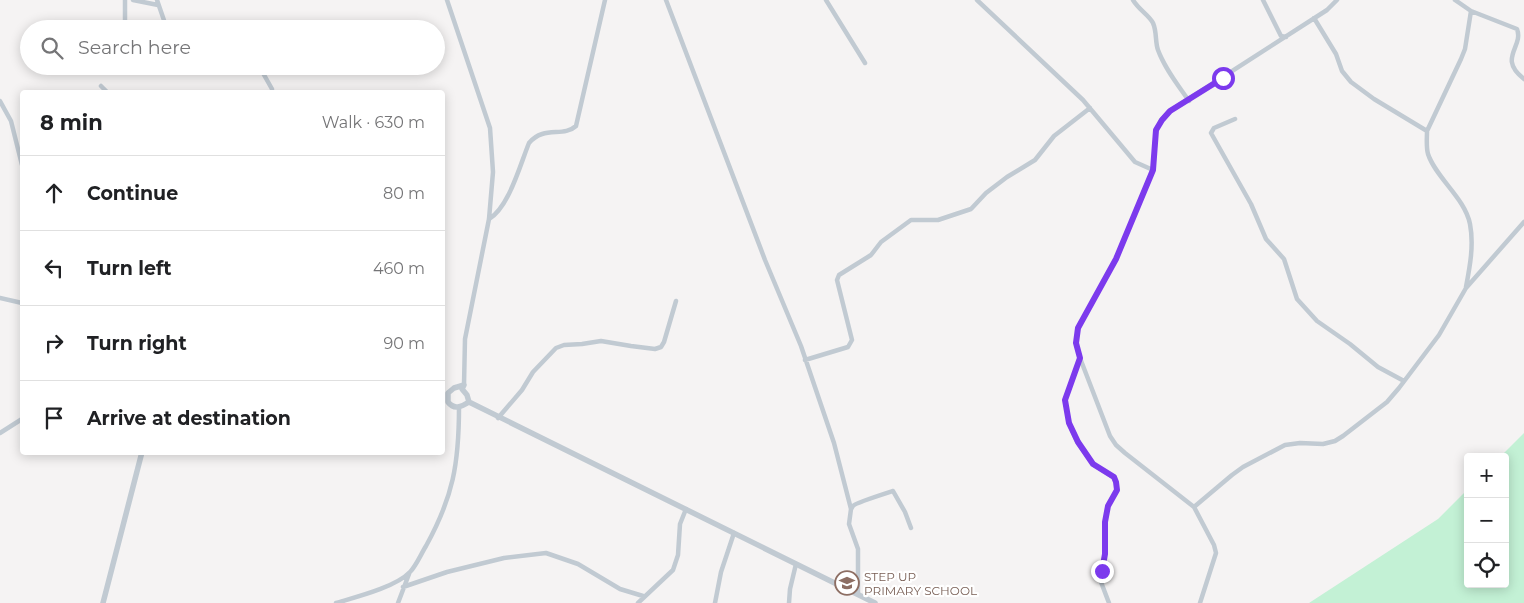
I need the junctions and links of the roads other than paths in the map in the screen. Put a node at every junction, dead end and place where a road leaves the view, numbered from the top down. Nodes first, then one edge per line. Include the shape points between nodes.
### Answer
1 (125, 0) edge
2 (133, 0) edge
3 (447, 0) edge
4 (605, 0) edge
5 (666, 0) edge
6 (826, 0) edge
7 (977, 0) edge
8 (1132, 0) edge
9 (1263, 0) edge
10 (1337, 0) edge
11 (1455, 0) edge
12 (158, 2) edge
13 (1471, 11) junction
14 (1314, 18) junction
15 (125, 20) edge
16 (163, 20) edge
17 (1286, 37) junction
18 (865, 63) dead end
19 (264, 75) edge
20 (1524, 79) edge
21 (101, 86) dead end
22 (105, 90) edge
23 (272, 90) edge
24 (0, 101) edge
25 (1189, 101) junction
26 (1090, 108) junction
27 (1235, 119) dead end
28 (1427, 131) junction
29 (20, 158) edge
30 (1153, 170) junction
31 (489, 219) junction
32 (1524, 222) edge
33 (1466, 288) junction
34 (0, 298) edge
35 (676, 301) dead end
36 (20, 303) edge
37 (1080, 358) junction
38 (805, 360) junction
39 (1404, 381) junction
40 (464, 385) junction
41 (445, 392) edge
42 (468, 402) junction
43 (458, 407) junction
44 (498, 418) junction
45 (20, 420) edge
46 (0, 433) edge
47 (141, 455) edge
48 (1194, 507) junction
49 (686, 509) junction
50 (851, 509) junction
51 (911, 528) dead end
52 (734, 532) junction
53 (796, 564) junction
54 (410, 573) junction
55 (403, 587) junction
56 (858, 594) junction
57 (643, 596) junction
58 (103, 603) edge
59 (336, 603) edge
60 (398, 603) edge
61 (638, 603) edge
62 (715, 603) edge
63 (789, 603) edge
64 (875, 603) edge
65 (1109, 603) edge
66 (1200, 603) edge

1 - 15 street
2 - 12 street
3 - 31 street via 490,128 493,172
4 - 31 street via 576,126 533,138 504,203
5 - 38 street
6 - 18 street
7 - 26 street
8 - 25 street via 1152,21 1164,64
9 - 17 street via 1281,36
10 - 14 street
11 - 13 street
12 - 16 street
13 - 20 street via 1517,29 1519,36 1512,65
13 - 28 street via 1465,49
14 - 17 street
14 - 28 street via 1351,82
17 - 25 street
19 - 23 street
21 - 22 street
24 - 29 street via 11,121
25 - 30 street via 1170,111 1156,130
26 - 30 street via 1135,162
26 - 38 street via 1054,136 1035,160 986,193 971,209 938,220 911,220 881,242 871,255 839,275 837,280 851,343 848,347
27 - 39 street via 1214,128 1211,133 1251,204 1266,239 1284,259 1297,299 1317,321 1378,367
28 - 33 street via 1427,152 1470,223 1472,242
30 - 37 street via 1116,259 1078,328 1076,343
31 - 40 street via 465,339
32 - 33 street
33 - 39 street via 1439,335
34 - 36 street
35 - 44 street via 661,347 655,349 601,341 564,344 533,372
37 - 48 street via 1116,445
37 - 65 street via 1065,400 1069,423 1093,464 1114,477 1117,490 1108,506 1105,522 1101,582
38 - 50 street via 834,443
39 - 48 street via 1387,402 1335,441 1285,446 1232,474
40 - 41 street
40 - 42 street via 462,389
41 - 43 street via 448,402
42 - 43 street
42 - 44 street
43 - 54 street via 457,457 449,496
44 - 49 street
45 - 46 street
47 - 58 street
48 - 66 street via 1216,553
49 - 52 street
49 - 57 street via 678,531 677,562 673,570
50 - 51 street via 854,504 893,491
50 - 56 street via 849,524 858,549
52 - 53 street
52 - 62 street
53 - 56 street
53 - 63 street
54 - 55 street
54 - 59 street via 382,588
55 - 57 street via 504,558 546,553 578,564 620,589
55 - 60 street
56 - 64 street
57 - 61 street

